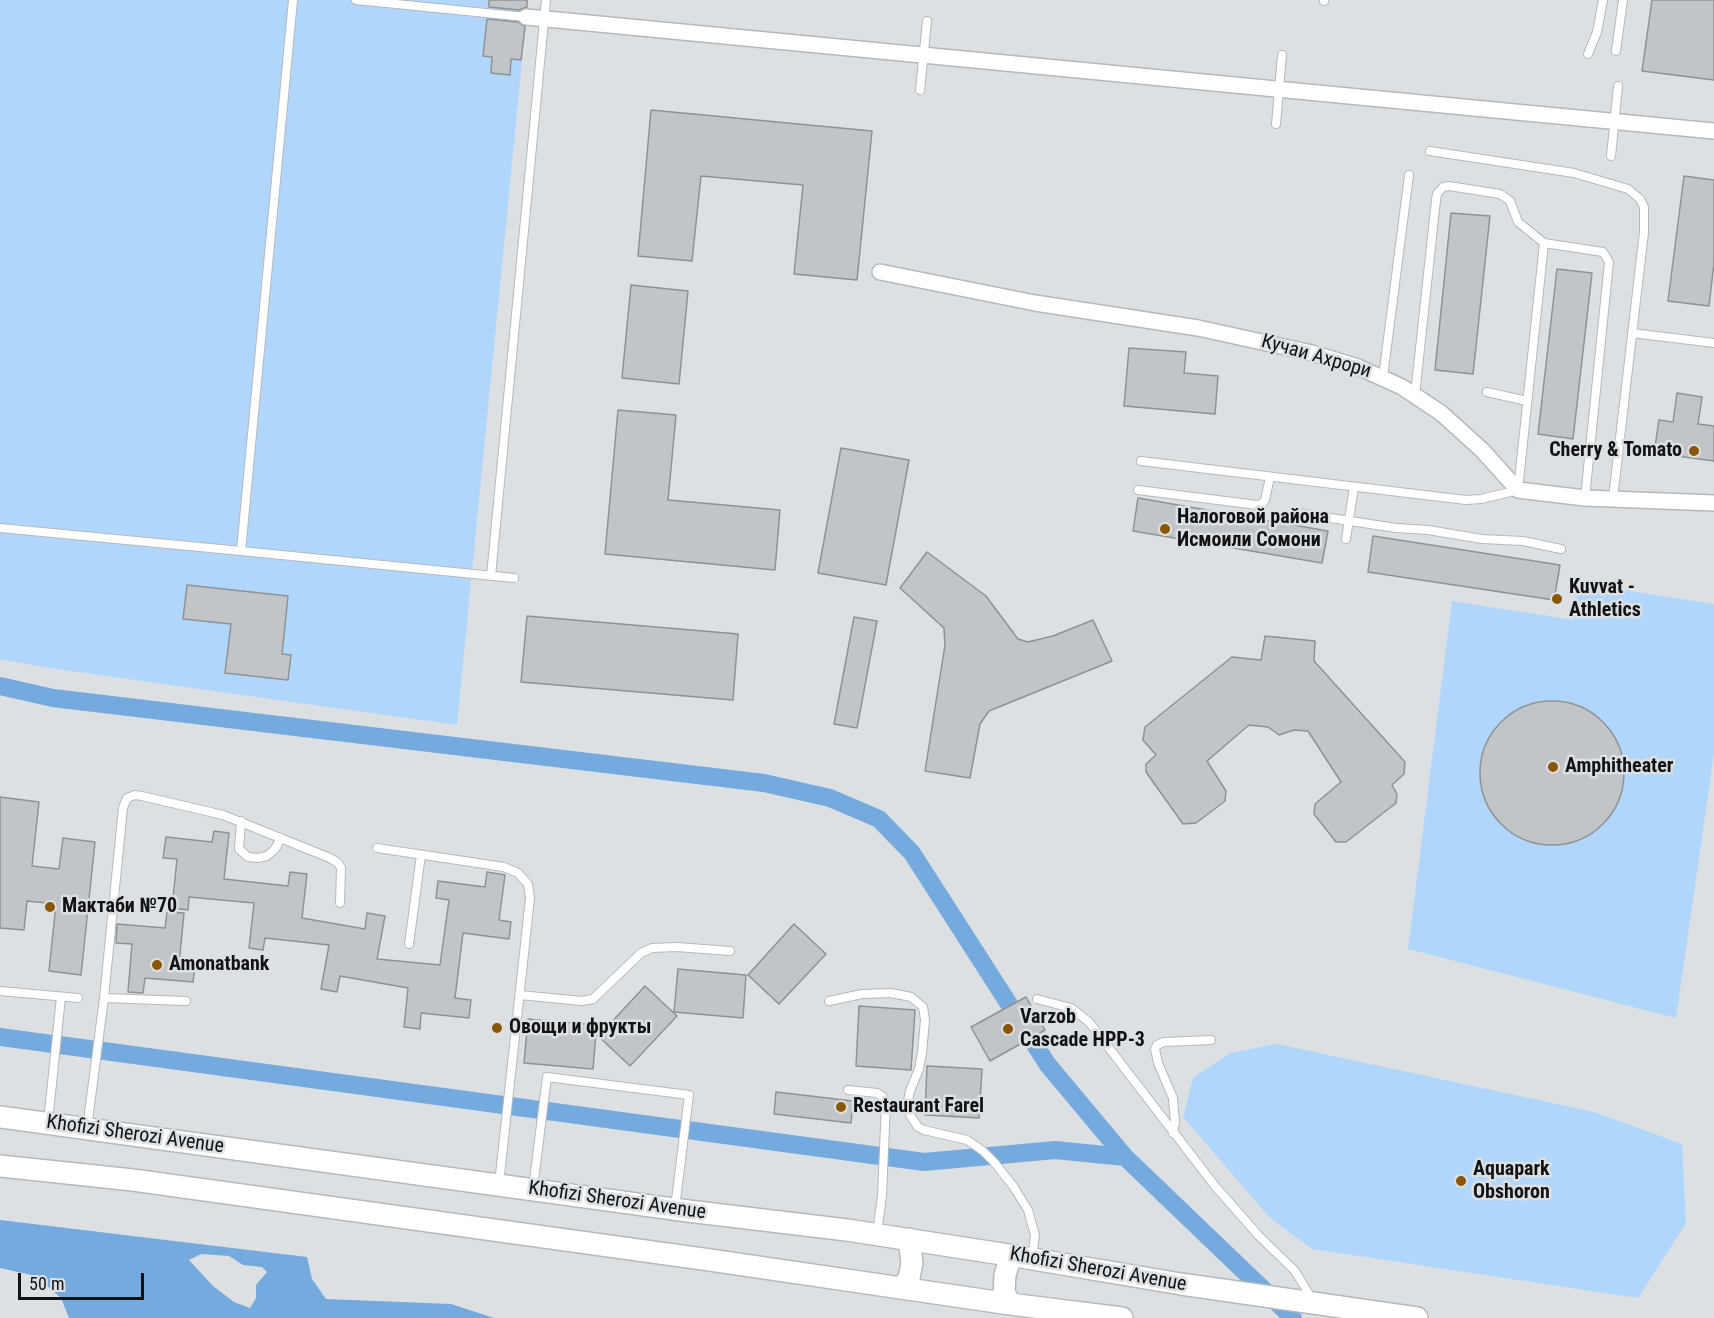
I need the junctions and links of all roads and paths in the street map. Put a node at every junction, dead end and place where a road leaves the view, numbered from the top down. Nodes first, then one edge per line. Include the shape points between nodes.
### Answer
1 (293, 0) edge
2 (356, 0) edge
3 (546, 0) edge
4 (1604, 0) edge
5 (1623, 0) edge
6 (526, 17) joint
7 (544, 18) junction
8 (927, 21) dead end
9 (1616, 51) dead end
10 (1588, 54) dead end
11 (924, 55) junction
12 (1282, 55) dead end
13 (1618, 86) dead end
14 (1279, 89) junction
15 (920, 90) dead end
16 (1614, 121) junction
17 (1276, 124) dead end
18 (1714, 130) edge
19 (1430, 151) dead end
20 (1611, 156) dead end
21 (1409, 175) dead end
22 (1544, 243) junction
23 (880, 272) dead end
24 (1632, 333) junction
25 (1714, 343) edge
26 (1383, 377) junction
27 (1487, 392) dead end
28 (1415, 395) junction
29 (1527, 401) junction
30 (1141, 461) dead end
31 (1270, 477) junction
32 (1354, 487) junction
33 (1138, 490) dead end
34 (1518, 490) junction
35 (1585, 498) junction
36 (1613, 498) junction
37 (1714, 503) edge
38 (1298, 513) dead end
39 (1349, 521) junction
40 (0, 528) edge
41 (1346, 539) dead end
42 (1561, 549) dead end
43 (241, 551) junction
44 (491, 576) junction
45 (513, 578) dead end
46 (241, 821) junction
47 (281, 838) junction
48 (377, 848) dead end
49 (421, 855) junction
50 (340, 903) dead end
51 (409, 944) dead end
52 (730, 951) dead end
53 (0, 991) edge
54 (520, 995) junction
55 (61, 997) junction
56 (78, 998) dead end
57 (104, 998) junction
58 (1037, 999) dead end
59 (186, 1001) dead end
60 (829, 1001) dead end
61 (1211, 1040) dead end
62 (848, 1090) dead end
63 (0, 1117) edge
64 (48, 1123) junction
65 (87, 1128) junction
66 (1173, 1133) junction
67 (0, 1166) edge
68 (499, 1184) junction
69 (533, 1189) junction
70 (675, 1209) junction
71 (877, 1235) junction
72 (909, 1239) junction
73 (1024, 1257) junction
74 (902, 1288) junction
75 (1010, 1304) junction
76 (1314, 1304) junction
77 (1122, 1318) edge
78 (1417, 1318) edge

1 - 43 lane
2 - 6 lane
3 - 7 lane
4 - 10 lane
5 - 9 lane
6 - 7 street
7 - 11 street
7 - 44 lane
8 - 11 lane
11 - 14 street
11 - 15 lane
12 - 14 lane
13 - 16 lane
14 - 16 street
14 - 17 lane
16 - 18 street
16 - 20 lane
19 - 24 lane via 1567,171 1634,193 1645,216
21 - 26 lane
22 - 28 lane via 1518,222 1510,201 1500,194 1449,186 1440,190
22 - 29 lane
22 - 35 lane via 1597,250 1609,262
23 - 26 street, Кучаи Ахрори via 1267,342
24 - 25 lane
24 - 36 lane
26 - 28 street, Кучаи Ахрори
27 - 29 lane
28 - 34 street, Кучаи Ахрори via 1476,445
29 - 34 lane
30 - 31 lane
31 - 32 lane
31 - 33 lane via 1265,500 1257,505
32 - 34 lane via 1466,500
32 - 39 lane
34 - 35 street
35 - 36 street
36 - 37 street
38 - 39 lane
39 - 41 lane
39 - 42 lane
40 - 43 lane
43 - 44 lane
44 - 45 lane
46 - 47 lane
46 - 47 lane via 239,849 248,857 267,856
46 - 57 lane via 142,796 127,798
47 - 50 lane via 338,863 342,873
48 - 49 lane
49 - 51 lane
49 - 54 lane via 504,867 524,878 530,898
52 - 54 lane via 652,948 593,999
53 - 55 lane
54 - 68 lane
55 - 56 lane
55 - 64 lane
57 - 59 lane
57 - 65 lane
58 - 66 lane via 1071,1008 1089,1022
60 - 73 lane via 891,993 911,997 922,1007 925,1020 921,1062 909,1091 910,1115 918,1127 967,1140 994,1162 1028,1210 1035,1235
61 - 66 lane via 1164,1042 1155,1049 1173,1098
62 - 71 lane via 877,1093 884,1099
63 - 64 main road, Khofizi Sherozi Avenue
64 - 65 main road, Khofizi Sherozi Avenue
65 - 68 main road, Khofizi Sherozi Avenue
66 - 76 lane via 1241,1217 1295,1271
67 - 74 main road via 145,1181
68 - 69 main road, Khofizi Sherozi Avenue
69 - 70 main road, Khofizi Sherozi Avenue
69 - 70 lane via 547,1077 689,1095
70 - 71 main road, Khofizi Sherozi Avenue
71 - 72 main road, Khofizi Sherozi Avenue
72 - 73 main road, Khofizi Sherozi Avenue
72 - 74 main road via 912,1263
73 - 75 main road via 1009,1262 1005,1275 1004,1292
73 - 76 main road, Khofizi Sherozi Avenue
74 - 75 main road
75 - 77 main road
76 - 78 main road, Khofizi Sherozi Avenue

